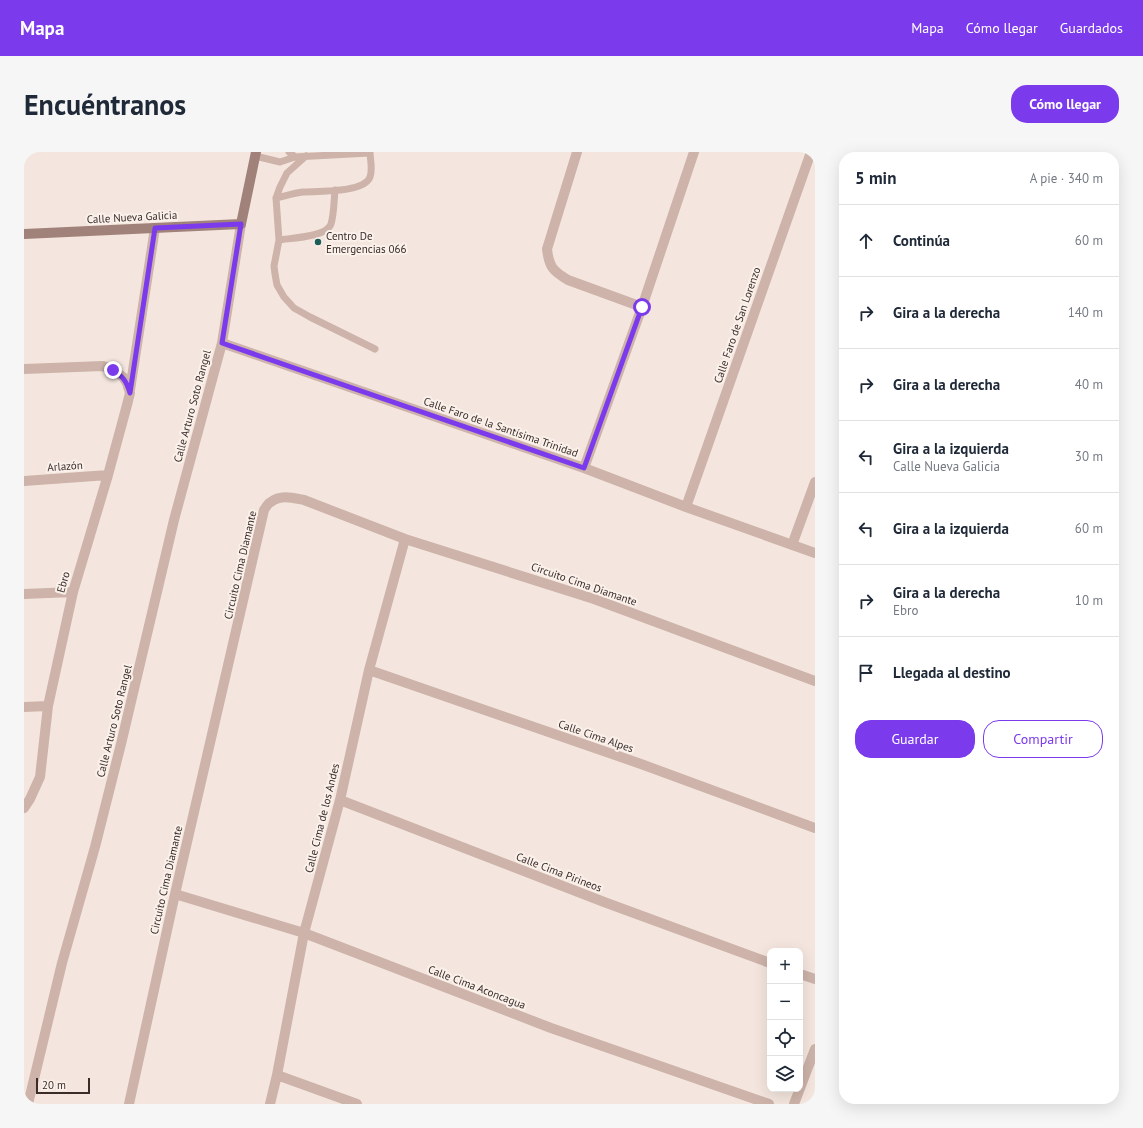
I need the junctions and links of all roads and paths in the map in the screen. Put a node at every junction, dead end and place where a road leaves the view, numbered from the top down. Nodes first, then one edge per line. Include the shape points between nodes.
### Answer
1 (289, 152) edge
2 (576, 152) edge
3 (694, 152) edge
4 (811, 152) edge
5 (370, 153) edge
6 (256, 154) edge
7 (306, 156) junction
8 (295, 157) junction
9 (335, 190) junction
10 (276, 198) junction
11 (241, 224) junction
12 (155, 228) junction
13 (24, 234) edge
14 (279, 240) junction
15 (642, 307) junction
16 (222, 343) junction
17 (375, 349) dead end
18 (24, 369) edge
19 (130, 393) junction
20 (584, 468) junction
21 (108, 475) junction
22 (24, 481) edge
23 (815, 482) edge
24 (686, 507) junction
25 (405, 539) junction
26 (792, 545) junction
27 (815, 554) edge
28 (72, 592) junction
29 (24, 594) edge
30 (369, 670) junction
31 (815, 681) edge
32 (48, 706) junction
33 (24, 707) edge
34 (340, 800) junction
35 (24, 808) edge
36 (815, 828) edge
37 (175, 894) junction
38 (304, 932) junction
39 (767, 962) edge
40 (803, 975) edge
41 (815, 979) edge
42 (815, 1049) edge
43 (277, 1075) junction
44 (28, 1104) edge
45 (129, 1104) edge
46 (270, 1104) edge
47 (356, 1104) edge
48 (769, 1104) edge
49 (794, 1104) edge

1 - 8 lane
2 - 15 street via 547,249 551,267 568,280
3 - 15 street
4 - 24 street, Calle Faro de San Lorenzo
5 - 7 lane
5 - 9 lane via 372,172 365,184
6 - 8 lane via 280,162
6 - 11 street
7 - 8 lane
7 - 10 lane via 287,173
9 - 10 lane via 301,192
9 - 14 lane via 329,229 320,234
10 - 14 lane
11 - 12 street, Calle Nueva Galicia
11 - 16 street, Calle Arturo Soto Rangel
12 - 13 street, Calle Nueva Galicia
12 - 19 street, Ebro
14 - 17 lane via 274,266 278,285 284,297 294,308
15 - 20 street
16 - 20 street, Calle Faro de la Santísima Trinidad
16 - 44 street, Calle Arturo Soto Rangel via 174,520 122,744 62,963
18 - 19 street via 103,366 123,377
19 - 21 street, Ebro
20 - 24 street, Calle Faro de la Santísima Trinidad
21 - 22 street, Arlazón
21 - 28 street, Ebro
23 - 26 street
24 - 26 street, Calle Faro de la Santísima Trinidad
25 - 30 street, Calle Cima de los Andes
25 - 31 street, Circuito Cima Diamante via 594,599
25 - 37 street, Circuito Cima Diamante via 304,500 281,498 271,501 264,510
26 - 27 street, Calle Faro de la Santísima Trinidad
28 - 29 street
28 - 32 street, Ebro
30 - 34 street, Calle Cima de los Andes
30 - 36 street, Calle Cima Alpes via 641,764
32 - 33 street
32 - 35 street, Ebro via 40,777
34 - 38 street, Calle Cima de los Andes
34 - 39 street, Calle Cima Pirineos
37 - 38 street, Calle Cima Aconcagua
37 - 45 street, Circuito Cima Diamante
38 - 43 street, Calle Cima de los Andes
38 - 48 street, Calle Cima Aconcagua via 551,1028
40 - 41 street
42 - 49 street
43 - 46 street, Calle Cima de los Andes
43 - 47 street

